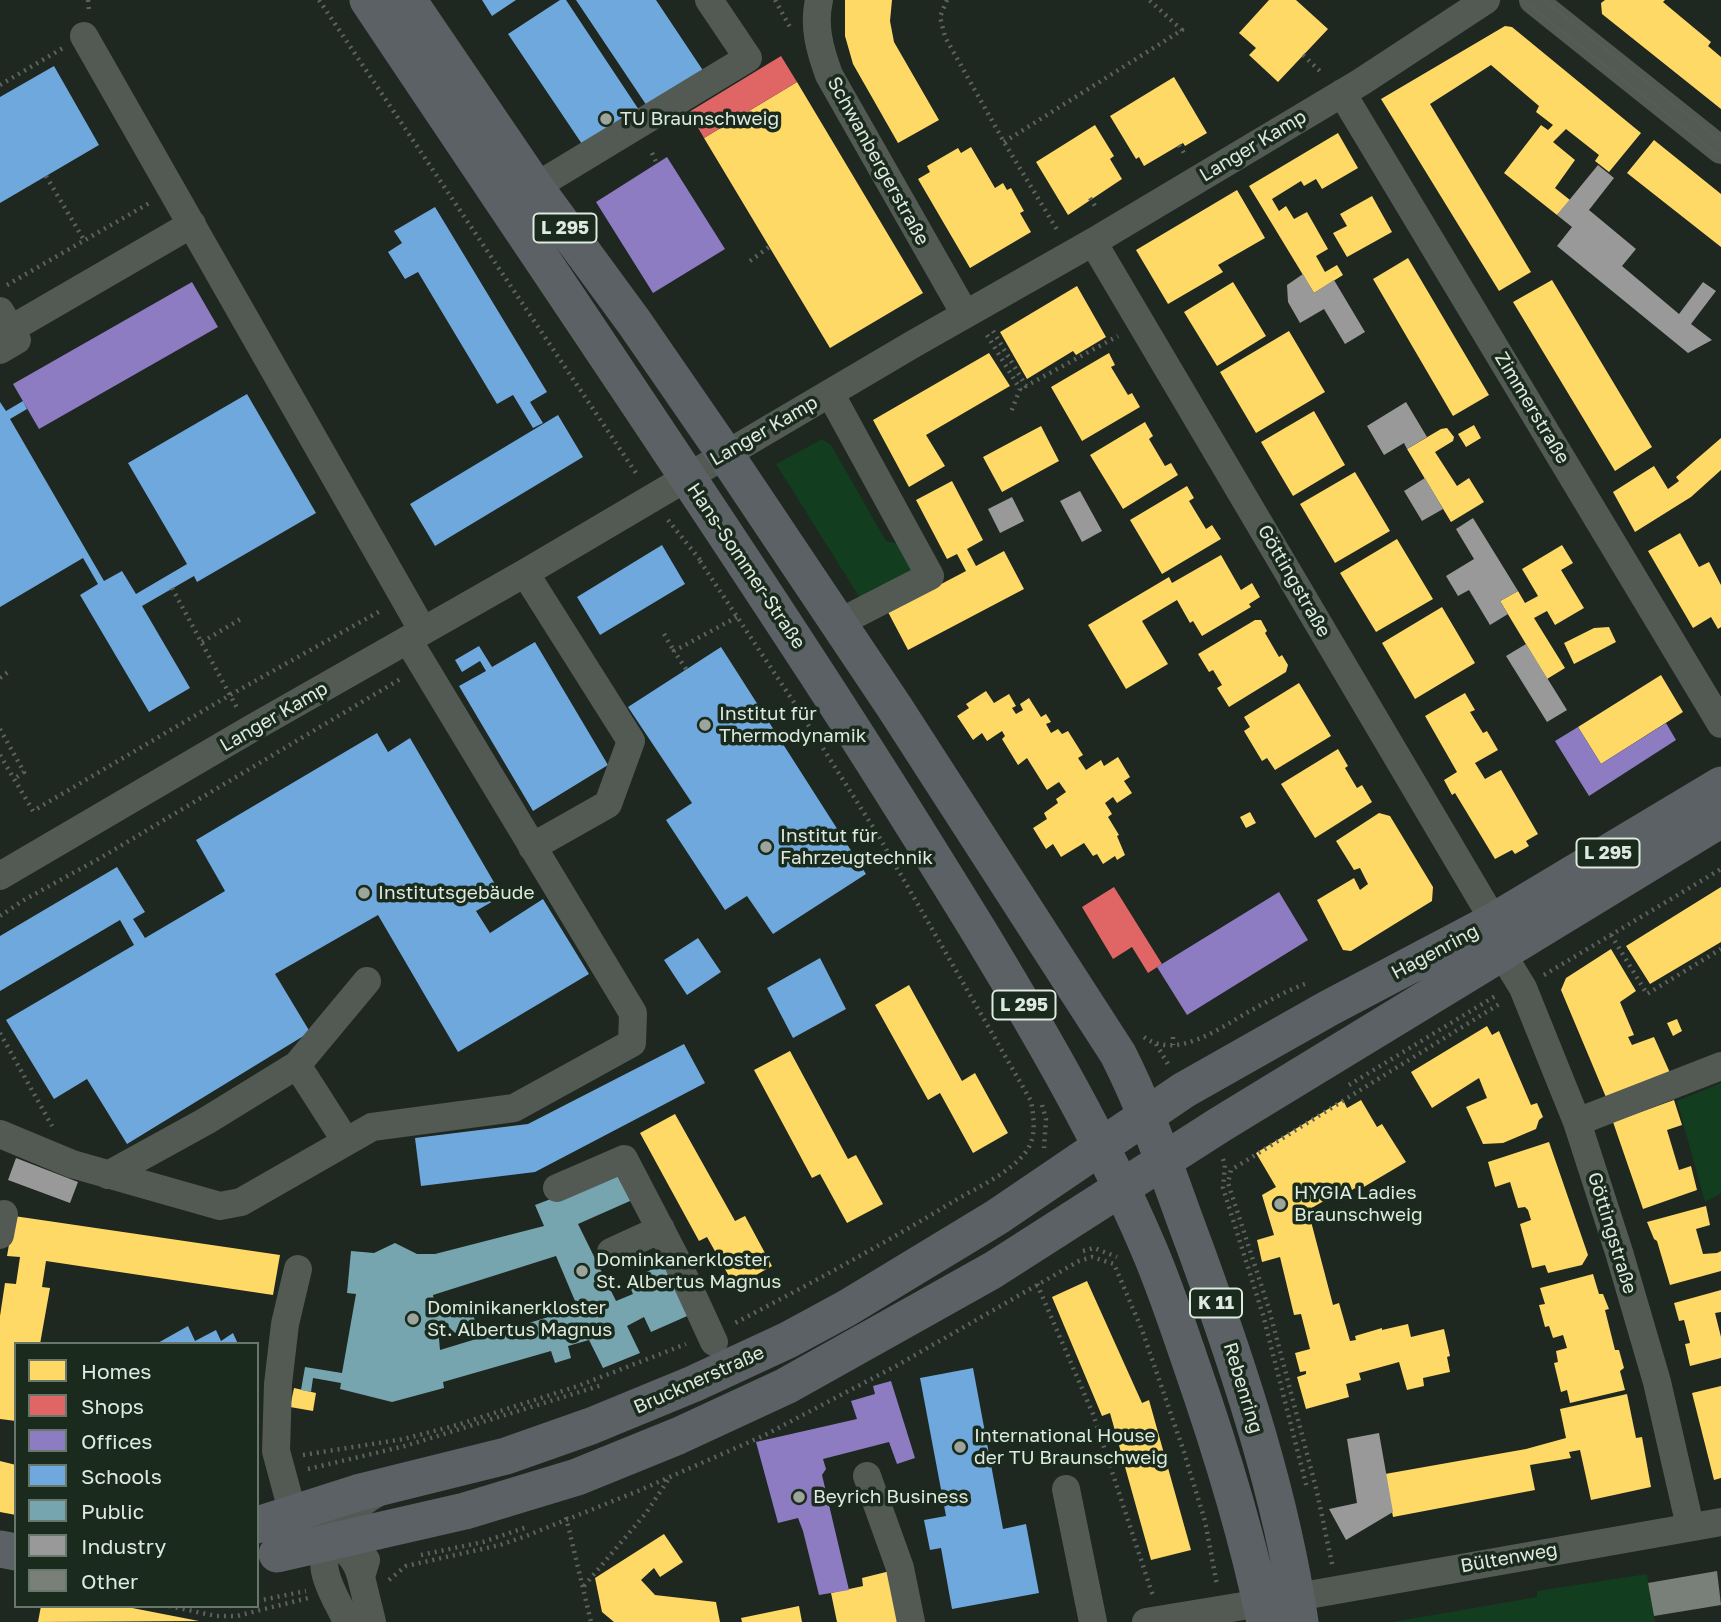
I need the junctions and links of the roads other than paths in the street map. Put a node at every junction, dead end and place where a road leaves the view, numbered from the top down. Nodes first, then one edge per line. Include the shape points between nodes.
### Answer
1 (368, 0) edge
2 (408, 0) edge
3 (709, 0) edge
4 (819, 0) edge
5 (1486, 0) edge
6 (1548, 4) edge
7 (84, 36) road end
8 (1334, 85) junction
9 (1721, 150) edge
10 (535, 187) junction
11 (192, 224) junction
12 (1093, 242) junction
13 (965, 314) junction
14 (4, 330) edge
15 (830, 393) junction
16 (725, 454) junction
17 (686, 476) junction
18 (525, 573) junction
19 (854, 615) dead end
20 (418, 645) junction
21 (1721, 724) edge
22 (1721, 785) edge
23 (1721, 818) edge
24 (532, 847) junction
25 (0, 876) edge
26 (1511, 966) junction
27 (367, 981) dead end
28 (297, 1065) junction
29 (1721, 1066) edge
30 (1147, 1115) junction
31 (1577, 1122) junction
32 (0, 1134) edge
33 (345, 1140) junction
34 (1101, 1146) junction
35 (1164, 1161) junction
36 (108, 1175) junction
37 (556, 1188) dead end
38 (1121, 1189) junction
39 (661, 1229) junction
40 (611, 1252) dead end
41 (298, 1269) dead end
42 (714, 1342) dead end
43 (867, 1476) dead end
44 (394, 1484) junction
45 (1066, 1489) dead end
46 (293, 1514) junction
47 (1721, 1522) edge
48 (396, 1526) junction
49 (1690, 1526) junction
50 (263, 1541) edge
51 (329, 1555) junction
52 (374, 1579) junction
53 (1150, 1609) edge
54 (1298, 1609) edge
55 (1263, 1613) edge
56 (346, 1622) edge
57 (372, 1622) edge
58 (911, 1622) edge
59 (1093, 1622) edge

1 - 17 main road, Hans-Sommer-Straße / L 295
2 - 10 main road, L 295
3 - 10 street via 748,58
4 - 13 street, Schwanbergerstraße via 818,42 829,75
5 - 8 street, Langer Kamp
6 - 9 street
7 - 11 street
8 - 12 street, Langer Kamp
8 - 21 street, Zimmerstraße
10 - 16 main road, L 295
11 - 14 street
11 - 20 street
12 - 13 street, Langer Kamp
12 - 26 street, Göttingstraße
13 - 15 street, Langer Kamp
15 - 16 street, Langer Kamp
15 - 19 street via 930,576
16 - 17 street, Langer Kamp
16 - 30 main road, L 295 via 1118,1054
17 - 18 street, Langer Kamp
17 - 34 main road, Hans-Sommer-Straße / L 295 via 940,868 1023,1003
18 - 20 street, Langer Kamp
18 - 24 street via 631,741 608,804
20 - 24 street
20 - 25 street, Langer Kamp via 249,730
22 - 26 main road, Hagenring / L 295
23 - 26 main road, Hagenring / L 295
24 - 33 street via 633,1013 632,1043 514,1108 372,1127
26 - 30 main road, Hagenring / L 295 via 1329,1008
26 - 31 street, Göttingstraße
26 - 35 main road, Hagenring / L 295
27 - 28 street
28 - 33 street
28 - 36 street
29 - 31 street
30 - 34 main road, L 295
30 - 35 main road, L 295
31 - 49 street, Göttingstraße via 1653,1368
32 - 36 street
33 - 36 street via 241,1202 220,1206
34 - 38 main road, K 11
34 - 44 main road, Brucknerstraße via 986,1224 847,1308 758,1355 591,1426 506,1456
35 - 38 main road, L 295
35 - 54 main road, Rebenring / K 11 via 1239,1374 1277,1504
37 - 39 street via 624,1159
38 - 48 main road via 882,1334 709,1422 577,1477 465,1511
38 - 55 main road, Rebenring / K 11 via 1152,1256 1221,1448
39 - 40 street
39 - 42 street
41 - 46 street via 278,1384 280,1470
43 - 58 street via 900,1569
44 - 46 main road, Brucknerstraße
44 - 51 street via 364,1500 346,1518
45 - 59 street
46 - 50 main road, Brucknerstraße
47 - 49 street, Bültenweg
48 - 51 main road
48 - 52 street via 368,1554
49 - 54 street, Bültenweg
50 - 51 main road
51 - 52 street via 353,1558
51 - 56 street
52 - 57 street
53 - 55 street

